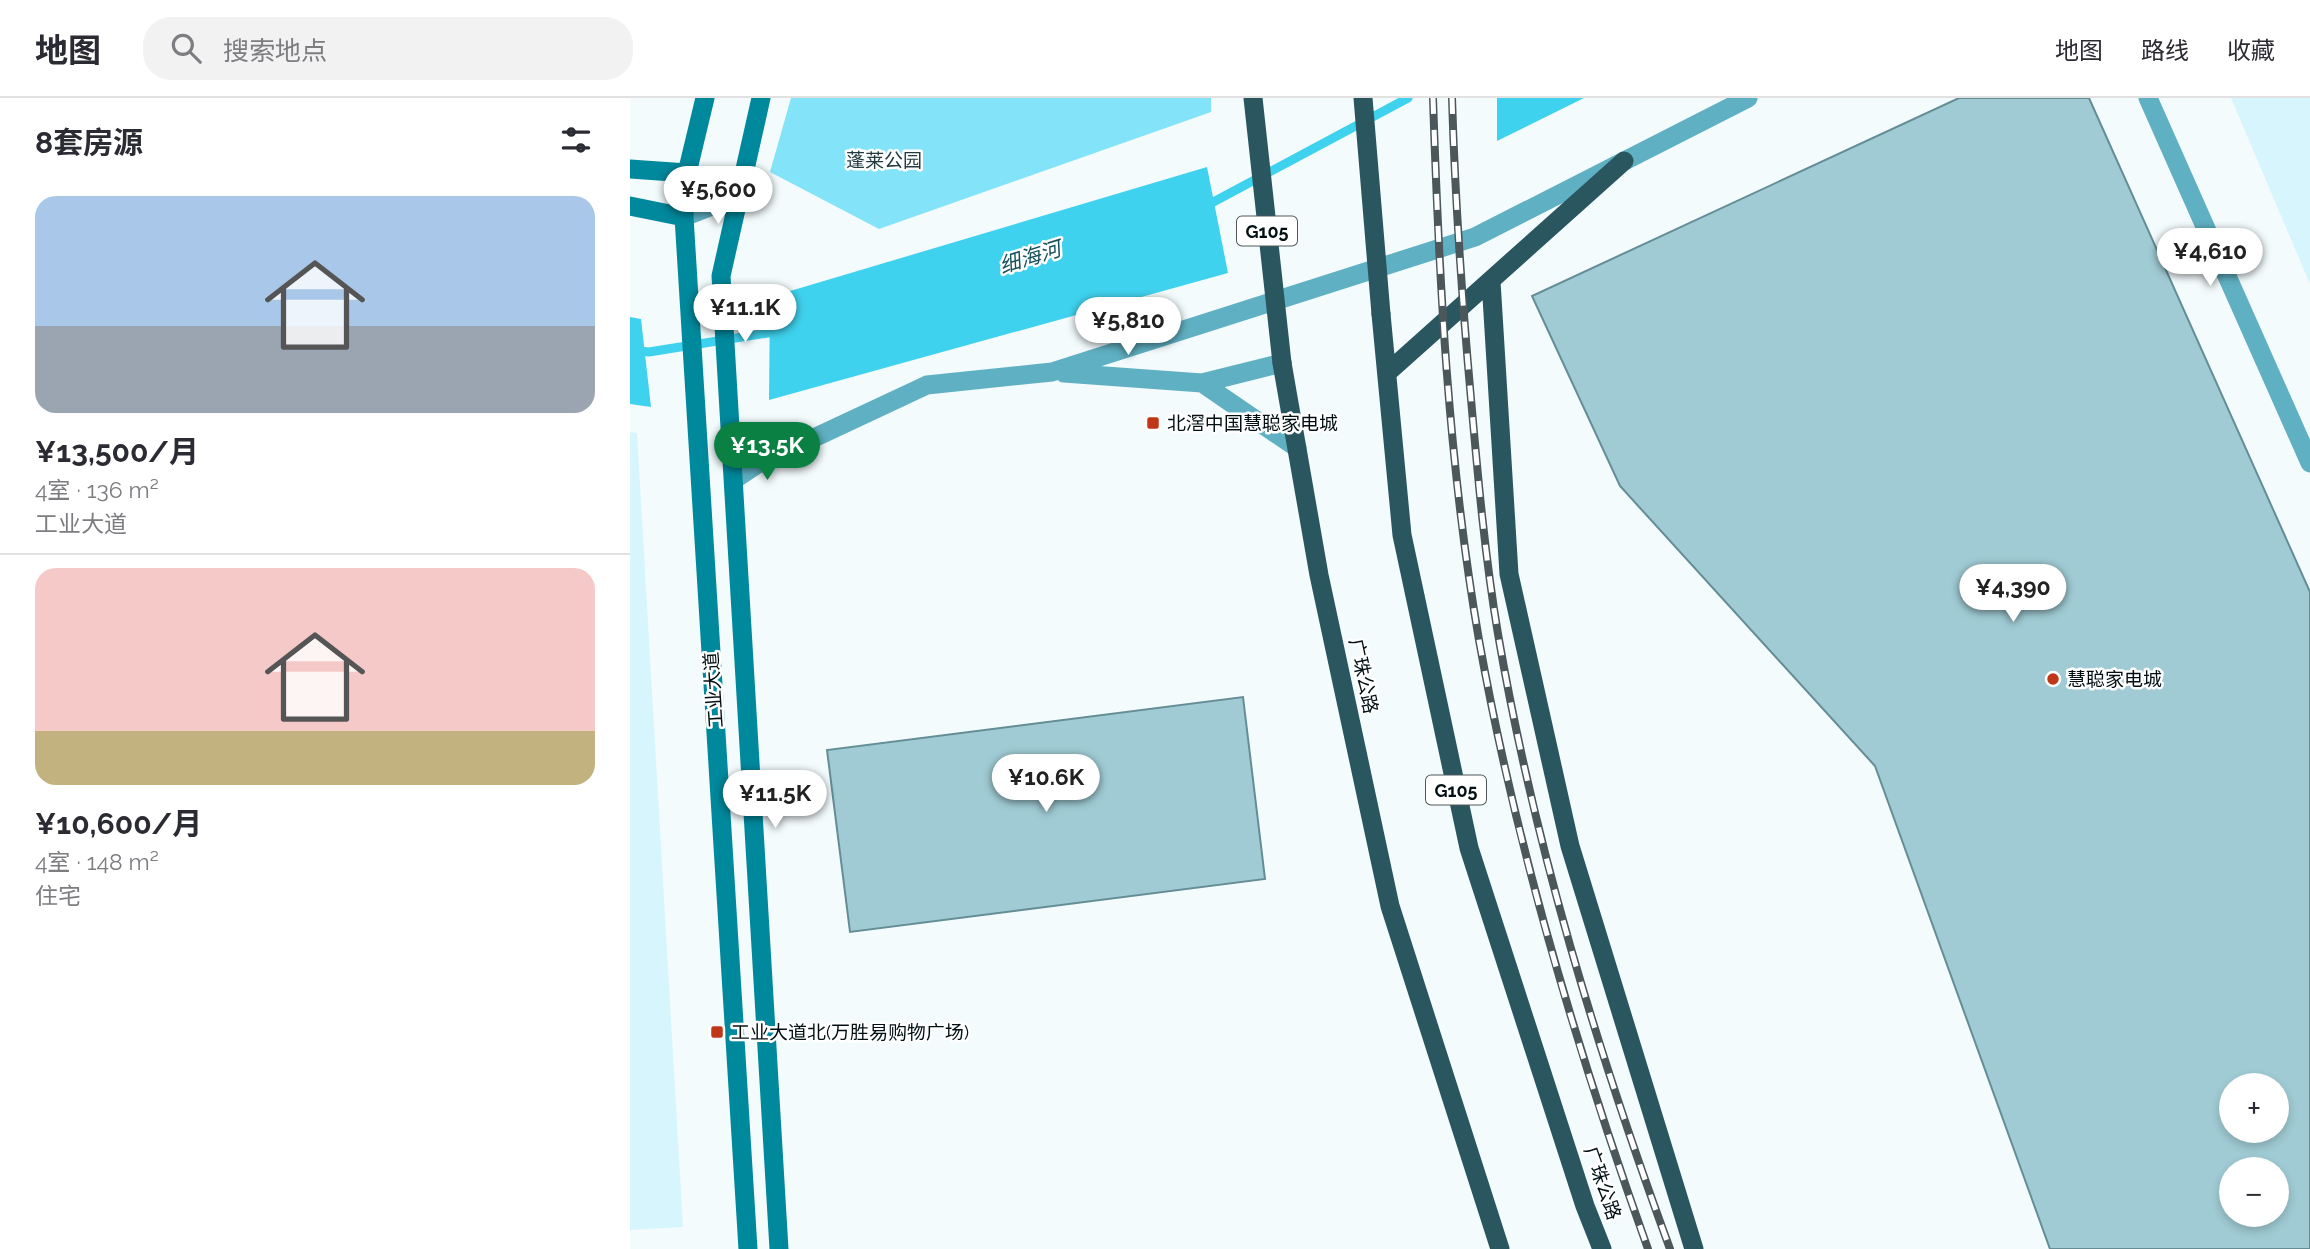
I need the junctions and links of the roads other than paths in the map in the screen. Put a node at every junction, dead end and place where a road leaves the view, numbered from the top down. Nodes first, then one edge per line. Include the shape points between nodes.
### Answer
1 (705, 98) edge
2 (761, 98) edge
3 (1252, 98) edge
4 (1363, 98) edge
5 (1748, 98) edge
6 (2147, 98) edge
7 (1623, 162) junction
8 (630, 169) edge
9 (687, 173) junction
10 (738, 197) junction
11 (630, 206) edge
12 (684, 217) junction
13 (1490, 281) junction
14 (1282, 363) junction
15 (1052, 372) junction
16 (1387, 373) junction
17 (1202, 383) junction
18 (731, 436) junction
19 (1297, 448) junction
20 (781, 453) junction
21 (2310, 463) edge
22 (735, 479) junction
23 (748, 1249) edge
24 (779, 1249) edge
25 (1500, 1249) edge
26 (1602, 1249) edge
27 (1694, 1249) edge

1 - 9 main road, 工业大道
2 - 10 main road, 工业大道
3 - 14 highway, 广珠公路 / G105, bridge
4 - 16 highway, 广珠公路 / G105, bridge
5 - 7 street
6 - 21 street
7 - 13 highway
7 - 15 street via 1475,237
8 - 9 main road
9 - 10 main road
9 - 12 main road, 工业大道
10 - 12 street
10 - 18 main road, 工业大道 via 721,276
11 - 12 main road
12 - 23 main road, 工业大道
13 - 16 highway
13 - 27 highway via 1508,574 1570,846
14 - 17 street
14 - 19 highway, 广珠公路 / G105
15 - 17 street
15 - 20 street via 927,385
16 - 26 highway, 广珠公路 / G105 via 1402,535 1469,848
17 - 19 street
18 - 20 street via 746,446
18 - 22 main road, 工业大道
19 - 25 highway, 广珠公路 / G105 via 1319,575 1390,906
20 - 22 street
22 - 24 main road, 工业大道

